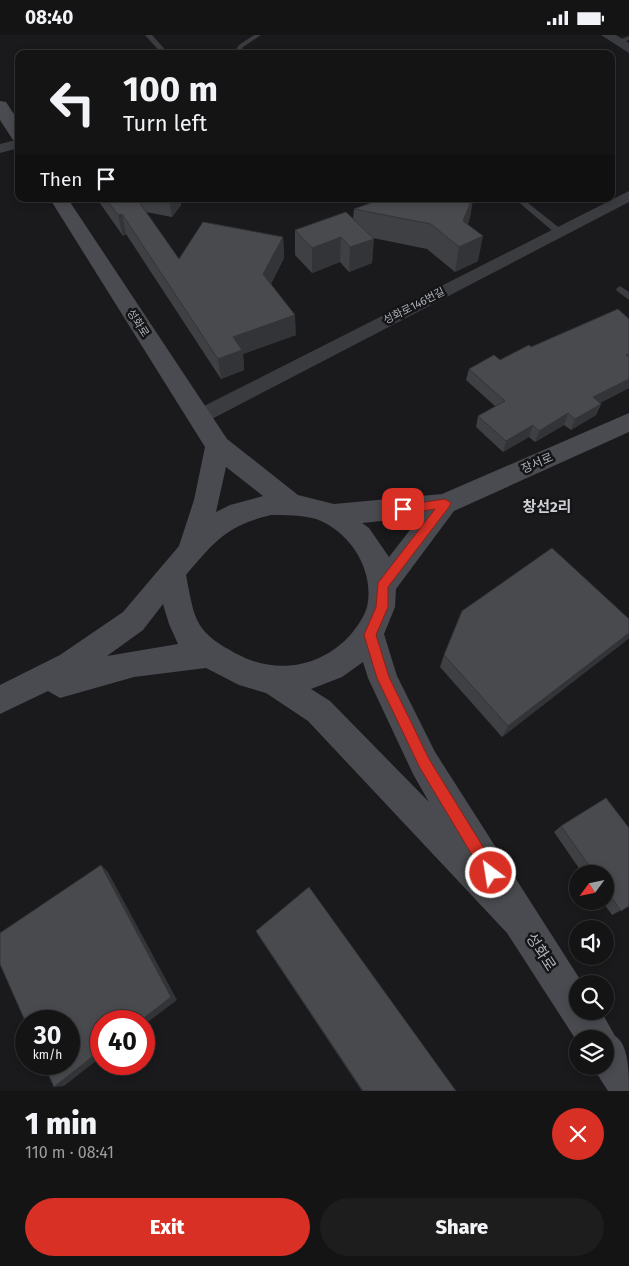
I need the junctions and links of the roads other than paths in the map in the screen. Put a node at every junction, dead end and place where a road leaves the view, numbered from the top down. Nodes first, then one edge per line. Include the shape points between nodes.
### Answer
1 (148, 35) edge
2 (258, 35) edge
3 (618, 38) edge
4 (629, 49) edge
5 (162, 50) edge
6 (238, 50) edge
7 (0, 106) edge
8 (15, 129) edge
9 (15, 144) edge
10 (0, 149) edge
11 (629, 196) edge
12 (61, 202) edge
13 (523, 202) edge
14 (559, 232) junction
15 (620, 289) dead end
16 (629, 297) edge
17 (199, 417) junction
18 (629, 421) edge
19 (218, 446) junction
20 (445, 503) junction
21 (292, 505) junction
22 (332, 515) junction
23 (181, 562) junction
24 (382, 586) junction
25 (370, 635) junction
26 (211, 654) junction
27 (271, 680) junction
28 (0, 699) edge
29 (0, 705) edge
30 (520, 920) junction
31 (569, 996) edge
32 (614, 1065) edge
33 (629, 1088) edge

1 - 5 lane
2 - 6 lane
3 - 4 street
7 - 8 street
9 - 10 street
11 - 14 street, 성화로146번길
12 - 17 street, 성화로
13 - 14 lane
14 - 17 street, 성화로146번길
15 - 16 lane
17 - 19 street, 성화로
18 - 20 street, 장서로
19 - 21 street, 성화로
19 - 23 street via 207,500
20 - 22 street
20 - 24 street
21 - 22 street
21 - 23 street via 271,505 238,512 210,529
22 - 24 street via 356,531 374,553 383,579
23 - 26 street via 179,611 192,641
23 - 28 street via 134,621 71,665
24 - 25 street via 382,607
25 - 27 street via 349,658 320,674 286,681
25 - 30 street via 383,678 424,763
26 - 27 street via 251,678
26 - 29 street via 158,659 93,672
27 - 30 street via 319,711
30 - 31 street, 성화로
32 - 33 street

